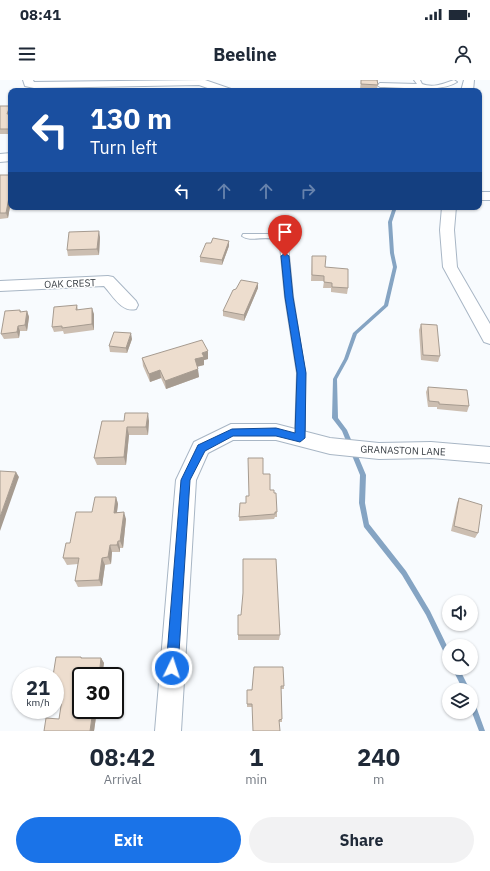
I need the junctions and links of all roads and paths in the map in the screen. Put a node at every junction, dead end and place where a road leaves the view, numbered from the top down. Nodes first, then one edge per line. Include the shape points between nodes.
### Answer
1 (28, 80) edge
2 (417, 80) edge
3 (452, 81) edge
4 (65, 82) edge
5 (468, 85) edge
6 (380, 86) dead end
7 (423, 86) junction
8 (218, 88) edge
9 (449, 210) edge
10 (246, 236) dead end
11 (0, 286) edge
12 (130, 305) dead end
13 (490, 338) edge
14 (300, 438) junction
15 (490, 455) edge
16 (168, 731) edge

1 - 4 street via 29,84 34,85
2 - 7 lane
3 - 5 lane
3 - 7 lane via 440,87
4 - 8 street via 200,82
6 - 7 lane
9 - 13 street via 446,230 450,267
10 - 14 lane via 271,236 280,239 284,245 301,373
11 - 12 street, OAK CREST via 108,281
14 - 15 street, GRANASTON LANE via 330,446 379,451 431,450
14 - 16 street, GRANASTON LANE via 276,432 232,432 201,448 186,480

